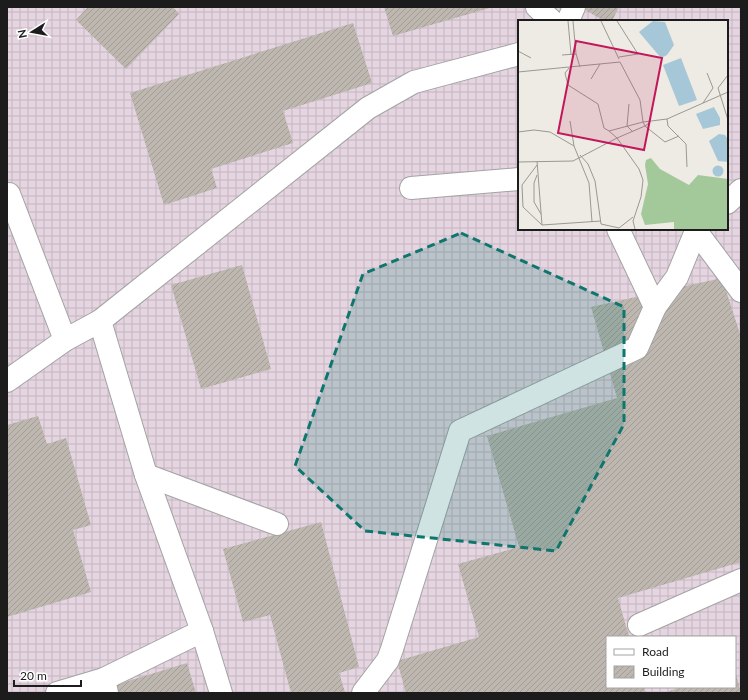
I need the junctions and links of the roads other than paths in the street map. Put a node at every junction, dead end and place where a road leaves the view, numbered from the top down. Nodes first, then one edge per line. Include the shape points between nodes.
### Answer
1 (531, 7) edge
2 (537, 7) edge
3 (574, 7) edge
4 (533, 20) edge
5 (551, 20) edge
6 (568, 20) edge
7 (518, 54) edge
8 (518, 179) edge
9 (411, 188) dead end
10 (741, 190) edge
11 (7, 196) edge
12 (728, 202) edge
13 (618, 230) edge
14 (697, 230) edge
15 (741, 291) edge
16 (655, 307) junction
17 (100, 321) junction
18 (65, 340) junction
19 (7, 381) edge
20 (146, 475) junction
21 (277, 524) dead end
22 (741, 580) edge
23 (639, 625) dead end
24 (202, 631) junction
25 (106, 686) edge
26 (57, 693) edge
27 (221, 693) edge
28 (363, 693) edge

1 - 4 lane
2 - 5 lane
3 - 6 lane
7 - 17 lane via 414,82 368,108
8 - 9 lane
10 - 12 lane
11 - 18 lane via 9,194
13 - 16 lane
14 - 15 lane
14 - 16 lane via 677,277
16 - 28 lane via 637,348 460,431 388,660
17 - 18 lane
17 - 20 lane
18 - 19 lane
20 - 21 lane
20 - 24 lane
22 - 23 lane
24 - 25 lane
24 - 27 lane
25 - 26 lane

